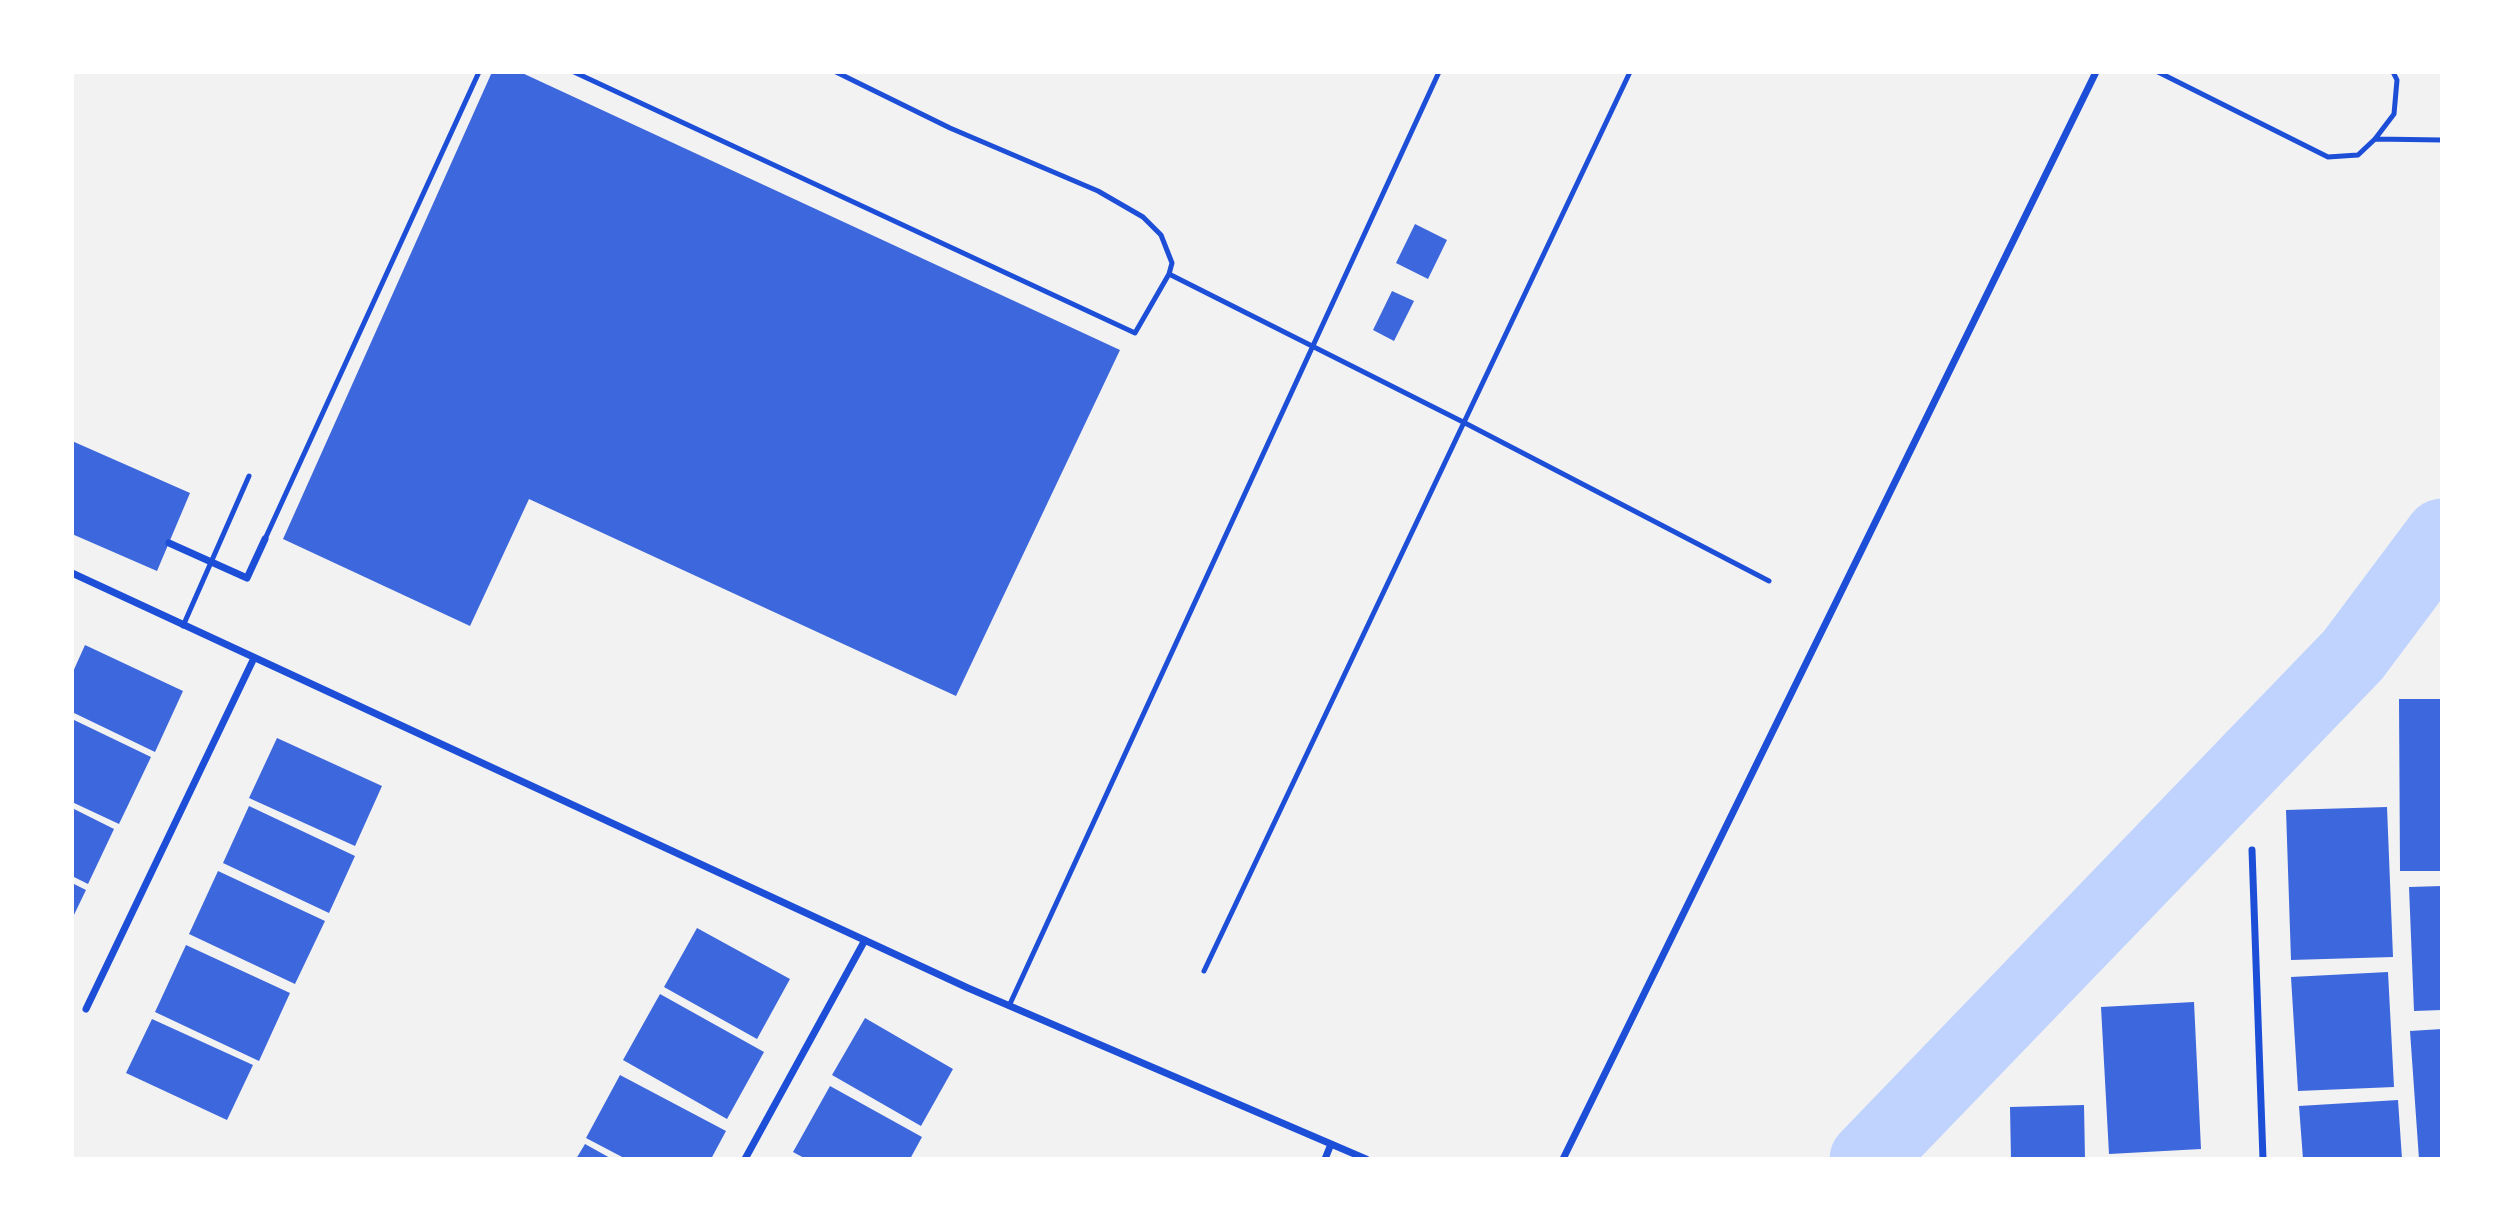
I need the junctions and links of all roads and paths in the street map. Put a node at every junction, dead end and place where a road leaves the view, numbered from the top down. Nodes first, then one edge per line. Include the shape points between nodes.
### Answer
1 (479, 72) edge
2 (577, 72) edge
3 (836, 72) edge
4 (1439, 72) edge
5 (1630, 72) edge
6 (2096, 72) edge
7 (2158, 72) edge
8 (2393, 72) edge
9 (2375, 139) junction
10 (2442, 140) edge
11 (1169, 274) junction
12 (1312, 345) junction
13 (1465, 422) junction
14 (249, 476) dead end
15 (265, 539) joint
16 (169, 543) dead end
17 (211, 562) junction
18 (72, 573) edge
19 (1769, 581) dead end
20 (183, 626) junction
21 (254, 658) junction
22 (2252, 850) dead end
23 (865, 940) junction
24 (1204, 971) dead end
25 (1009, 1006) junction
26 (86, 1009) dead end
27 (1331, 1144) junction
28 (745, 1159) edge
29 (1325, 1159) edge
30 (1366, 1159) edge
31 (1563, 1159) edge
32 (2263, 1159) edge

1 - 15 lane
2 - 11 lane via 1135,333
3 - 11 lane via 1134,210 1161,235 1172,263
4 - 12 lane
5 - 13 lane
6 - 31 street
7 - 9 lane via 2328,157 2358,155
8 - 9 lane via 2397,80 2394,114
9 - 10 lane
11 - 12 lane
12 - 13 lane
12 - 25 lane
13 - 19 lane
13 - 24 lane
14 - 17 lane
15 - 17 street via 247,578
16 - 17 street
17 - 20 lane
18 - 20 street
20 - 21 street
21 - 23 street
21 - 26 street
22 - 32 street
23 - 25 street
23 - 28 street
25 - 27 street
27 - 29 street
27 - 30 street

